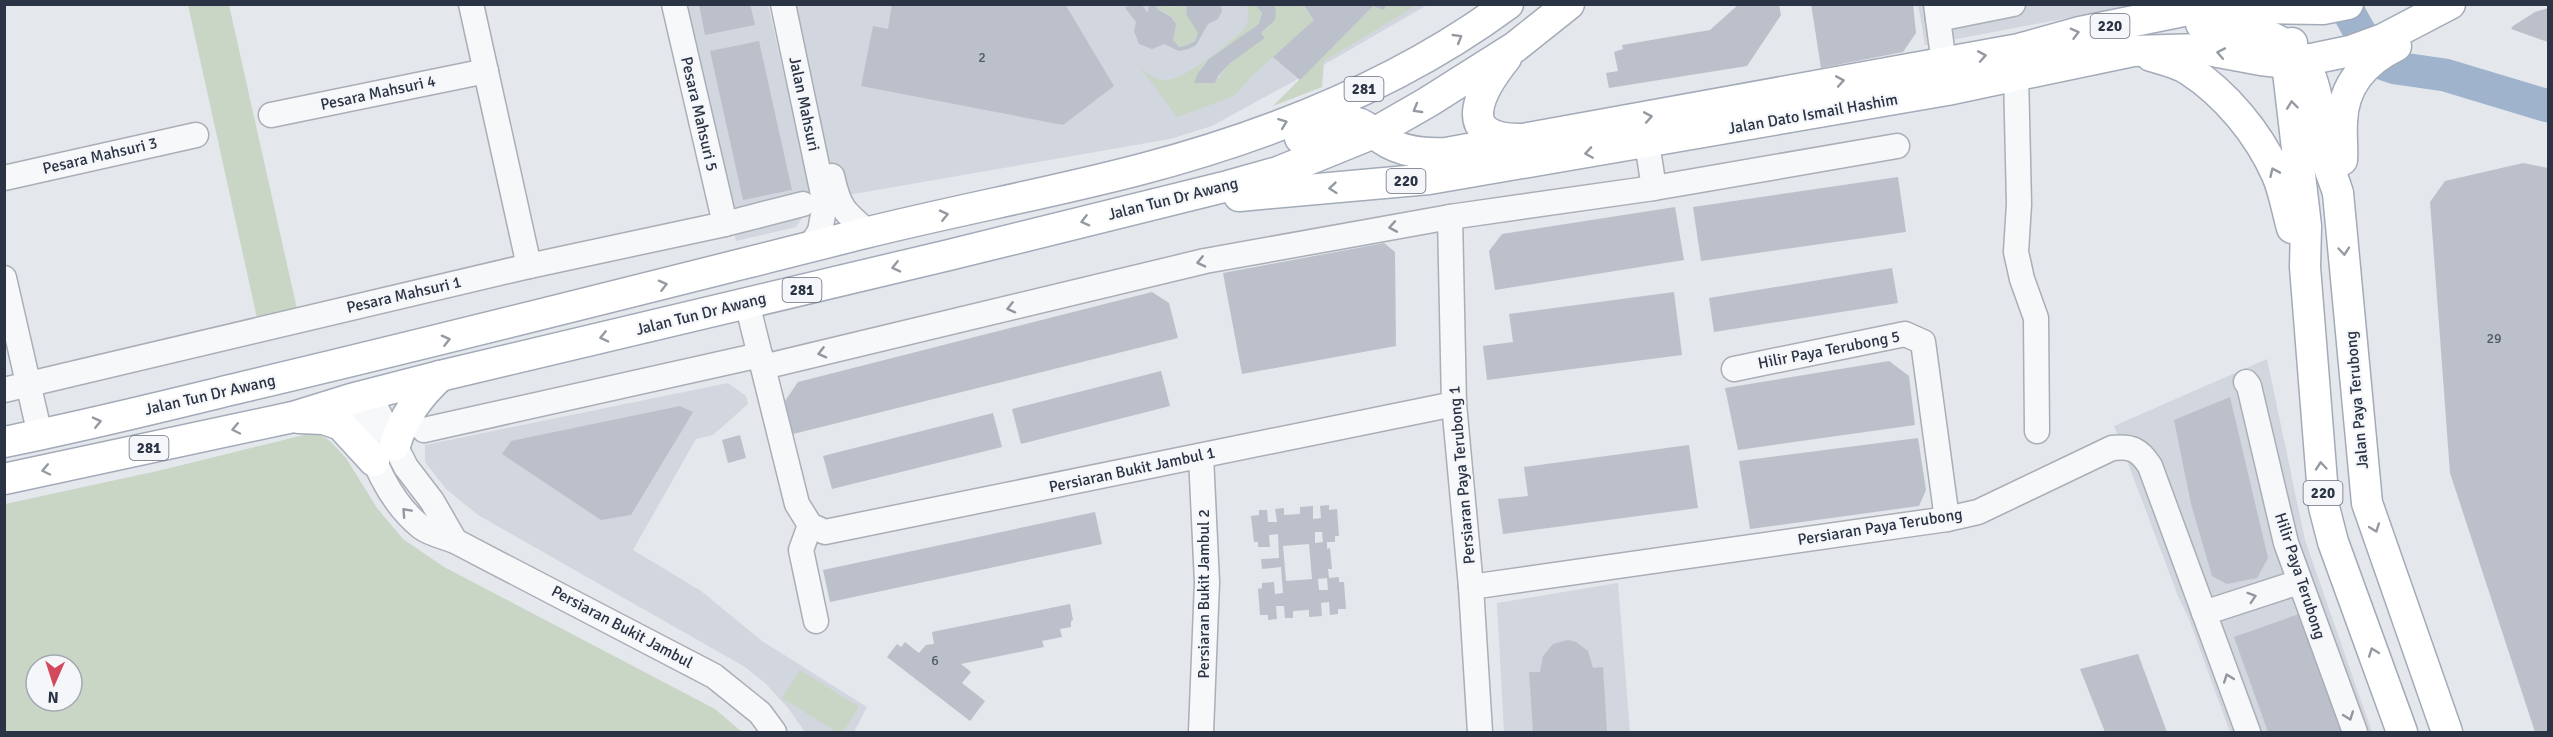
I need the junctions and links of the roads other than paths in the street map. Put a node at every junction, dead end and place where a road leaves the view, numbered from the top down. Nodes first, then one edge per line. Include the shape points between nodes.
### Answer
1 (471, 4) edge
2 (674, 4) edge
3 (783, 4) edge
4 (795, 4) edge
5 (1508, 4) edge
6 (1569, 4) edge
7 (2013, 4) edge
8 (2450, 4) edge
9 (2460, 4) edge
10 (2207, 6) edge
11 (2335, 7) edge
12 (1937, 12) edge
13 (2160, 16) junction
14 (1515, 47) junction
15 (2372, 50) junction
16 (2133, 51) junction
17 (2293, 57) junction
18 (2017, 62) junction
19 (486, 71) junction
20 (1946, 76) junction
21 (271, 115) dead end
22 (1374, 134) junction
23 (196, 135) dead end
24 (1528, 139) junction
25 (1647, 143) junction
26 (1897, 146) dead end
27 (4, 178) edge
28 (1654, 188) junction
29 (2338, 193) junction
30 (1163, 201) junction
31 (822, 203) junction
32 (980, 207) junction
33 (1450, 217) junction
34 (725, 224) junction
35 (868, 232) junction
36 (809, 248) junction
37 (529, 266) junction
38 (2305, 267) junction
39 (4, 278) edge
40 (747, 303) junction
41 (389, 353) junction
42 (762, 361) junction
43 (1734, 369) dead end
44 (305, 373) junction
45 (440, 376) junction
46 (2246, 382) dead end
47 (16, 387) edge
48 (358, 391) junction
49 (1454, 404) junction
50 (293, 417) junction
51 (424, 430) dead end
52 (2037, 431) dead end
53 (40, 435) junction
54 (4, 442) edge
55 (384, 453) junction
56 (1201, 456) junction
57 (4, 479) edge
58 (1947, 519) junction
59 (810, 525) junction
60 (2299, 582) junction
61 (1471, 586) junction
62 (2204, 613) junction
63 (816, 621) dead end
64 (2392, 724) edge
65 (774, 732) edge
66 (1201, 732) edge
67 (1480, 732) edge
68 (2248, 732) edge
69 (2355, 732) edge
70 (2447, 732) edge

1 - 19 street
2 - 34 street, Pesara Mahsuri 5
3 - 31 street, Jalan Mahsuri
4 - 31 street, Jalan Mahsuri
32 -> 5 main road, Jalan Tun Dr Awang / 281 via 1139,170 1259,132 1378,83 1462,36
6 - 14 main road, Jalan Tun Dr Awang / 281
7 - 12 street
8 - 15 main road, Jalan Dato Ismail Hashim / 220
9 - 15 main road via 2425,32
10 - 11 main road, Jalan Dato Ismail Hashim / 220 via 2259,10
10 - 13 main road, Jalan Dato Ismail Hashim / 220
11 - 17 main road via 2302,24
12 - 20 street
13 - 17 main road via 2255,32
18 -> 13 main road, Jalan Dato Ismail Hashim / 220 via 2080,32
14 -> 22 main road, Jalan Tun Dr Awang / 281
14 - 24 main road via 1487,84 1477,116 1481,127 1491,134
15 - 17 main road, Jalan Dato Ismail Hashim / 220
15 - 29 main road via 2347,96
17 -> 16 main road, Jalan Dato Ismail Hashim / 220 via 2261,60 2202,49
16 - 18 main road, Jalan Dato Ismail Hashim / 220
38 -> 16 main road via 2277,176 2258,140 2221,95 2189,70
17 - 29 main road, Jalan Paya Terubong / 220 via 2314,82 2326,155
38 -> 17 main road, 220 via 2306,226
18 - 20 main road, Jalan Dato Ismail Hashim / 220
18 - 52 street via 2016,252 2036,318
19 - 21 street, Pesara Mahsuri 4
19 - 37 street
24 -> 20 main road, Jalan Dato Ismail Hashim / 220
20 - 25 main road, Jalan Dato Ismail Hashim / 220
22 - 24 main road, Jalan Dato Ismail Hashim / 220 via 1398,147 1435,154
22 - 30 main road, Jalan Tun Dr Awang / 281 via 1278,172
22 - 32 main road, Jalan Dato Ismail Hashim via 1358,123 1338,124 1224,166 1135,190
23 - 27 street, Pesara Mahsuri 3
25 - 28 street
25 -> 30 main road, Jalan Dato Ismail Hashim / 220 via 1429,179
26 - 28 street
28 - 33 street
29 -> 70 main road, Jalan Paya Terubong / 220 via 2367,503
30 -> 40 main road, Jalan Tun Dr Awang / 281
31 - 34 street, Pesara Mahsuri 1
31 - 35 street via 846,213
31 - 36 street via 820,231
35 -> 32 main road, Jalan Tun Dr Awang / 281
33 -> 42 street via 1205,261
33 - 49 street, Persiaran Paya Terubong 1
34 - 37 street, Pesara Mahsuri 1
35 - 36 main road, Jalan Tun Dr Awang / 281
41 -> 36 main road, Jalan Tun Dr Awang / 281
37 - 47 street, Pesara Mahsuri 1
64 -> 38 main road, 220 via 2324,507
39 - 47 street
40 - 42 street
40 -> 45 main road, Jalan Tun Dr Awang / 281
41 - 44 main road, Jalan Tun Dr Awang / 281
41 - 48 main road via 362,370
42 - 51 street
42 - 59 street via 797,504
43 - 58 street, Hilir Paya Terubong 5 via 1905,334 1923,342
44 - 48 main road via 341,374
53 -> 44 main road, Jalan Tun Dr Awang / 281
45 - 48 main road, Jalan Tun Dr Awang / 281
45 - 55 main road via 408,412
46 - 60 street, Hilir Paya Terubong
47 - 53 street
48 - 50 main road, Jalan Tun Dr Awang / 281
48 - 55 street, Persiaran Bukit Jambul
49 - 56 street, Persiaran Bukit Jambul 1
49 - 61 street, Persiaran Paya Terubong 1
50 - 55 main road via 334,422
50 -> 57 main road, Jalan Tun Dr Awang / 281
53 - 54 main road, Jalan Tun Dr Awang / 281
55 - 65 street, Persiaran Bukit Jambul via 406,467 455,541 714,676 760,713
56 - 59 street, Persiaran Bukit Jambul 1 via 832,531
56 - 66 street, Persiaran Bukit Jambul 2 via 1207,582
58 - 61 street, Persiaran Paya Terubong
58 - 62 street, Persiaran Paya Terubong via 1978,512 2112,448 2127,446 2143,455 2150,466
59 - 63 street via 801,550
62 -> 60 street
60 -> 69 street, Hilir Paya Terubong
61 - 67 street, Persiaran Paya Terubong 1
68 -> 62 street

